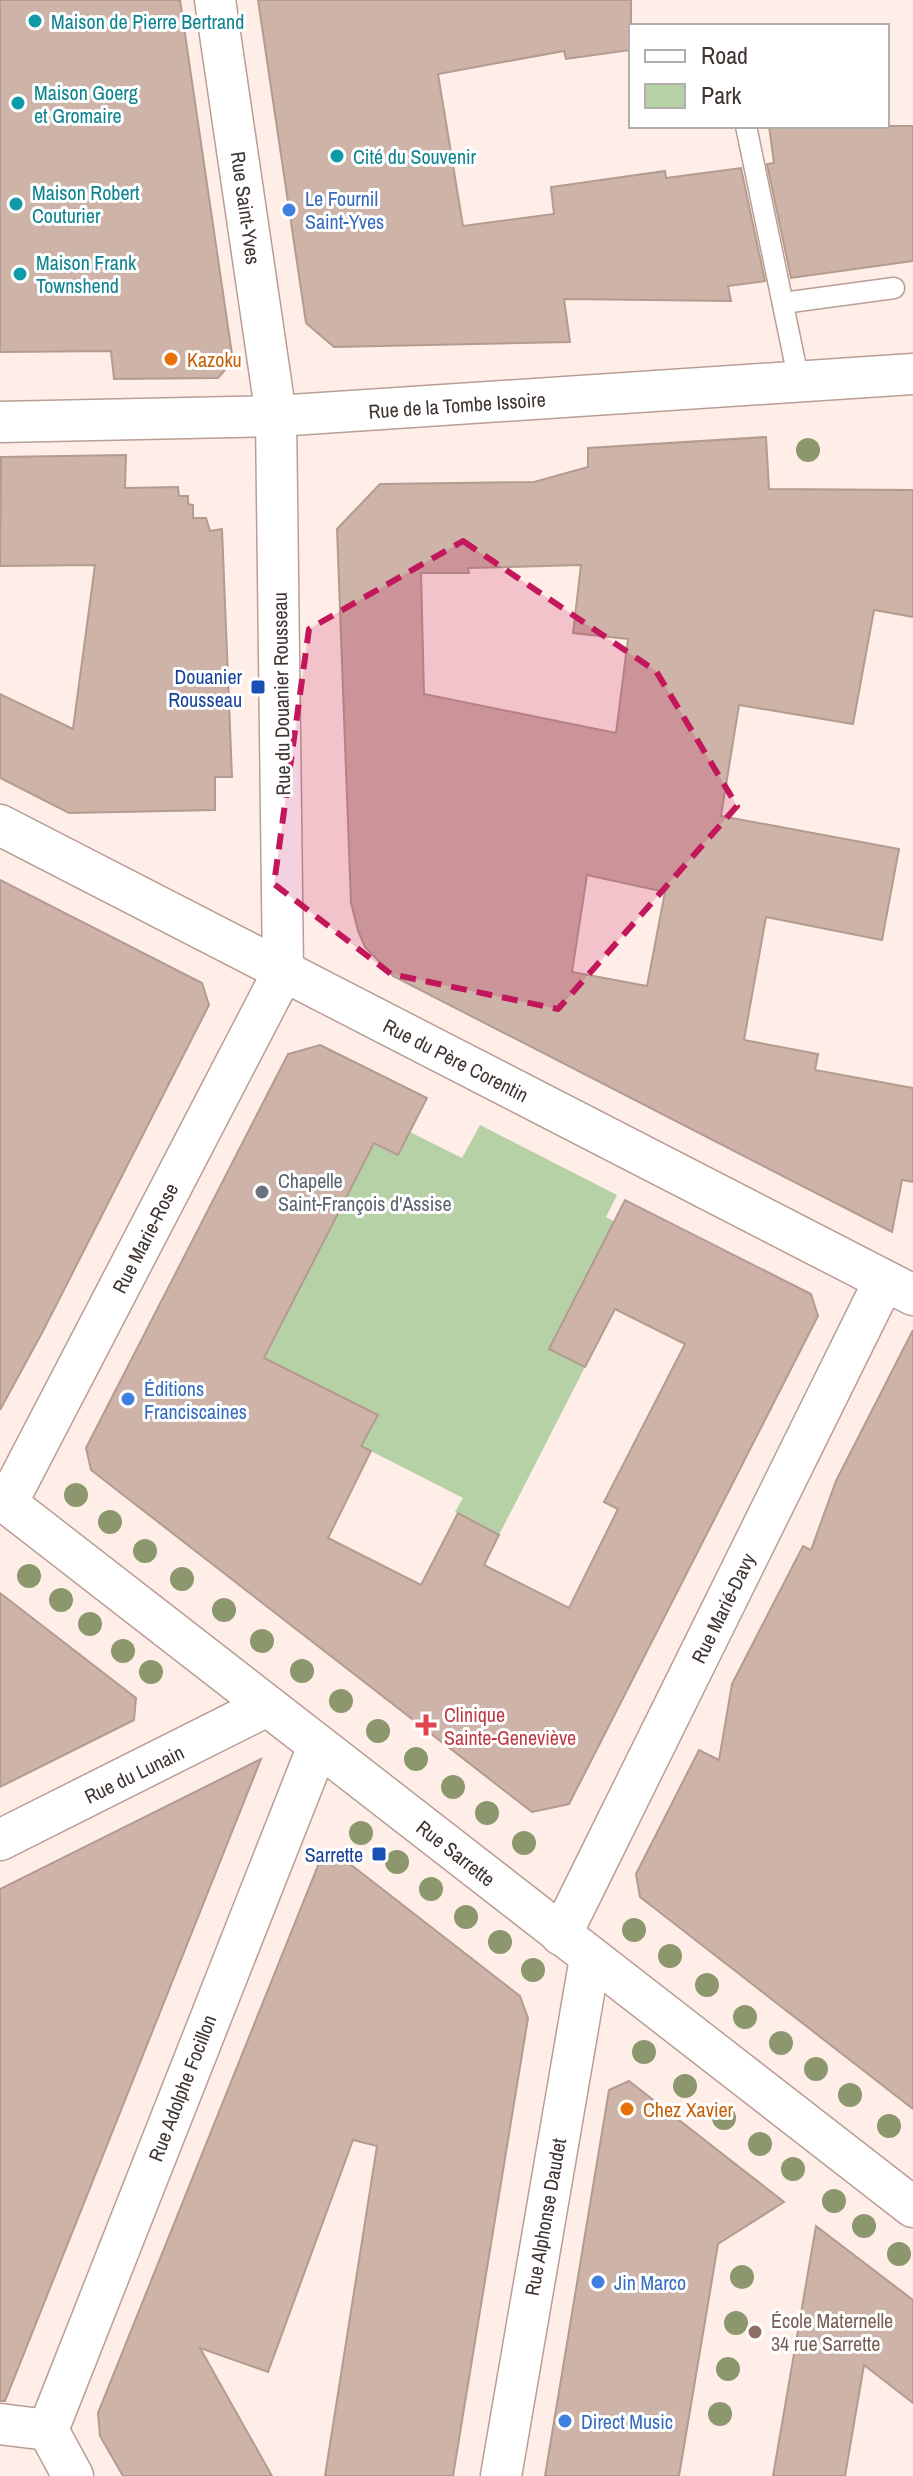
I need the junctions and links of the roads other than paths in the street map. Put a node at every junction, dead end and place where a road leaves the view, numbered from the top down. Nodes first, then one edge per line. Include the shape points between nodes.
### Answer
1 (215, 0) edge
2 (746, 128) edge
3 (894, 288) dead end
4 (783, 303) junction
5 (913, 374) edge
6 (799, 382) junction
7 (276, 416) junction
8 (0, 422) edge
9 (0, 825) edge
10 (283, 972) junction
11 (898, 1288) edge
12 (4, 1501) edge
13 (267, 1706) junction
14 (318, 1746) junction
15 (0, 1840) edge
16 (575, 1946) junction
17 (913, 2207) edge
18 (0, 2424) edge
19 (48, 2430) junction
20 (73, 2476) edge
21 (501, 2476) edge

1 - 7 street, Rue Saint-Yves
2 - 4 lane
3 - 4 lane
4 - 6 lane
5 - 6 street, Rue de la Tombe Issoire
6 - 7 street, Rue de la Tombe Issoire
7 - 8 street, Rue de la Tombe Issoire
7 - 10 street, Rue du Douanier Rousseau
9 - 10 street, Rue du Père Corentin
10 - 11 street, Rue du Père Corentin
10 - 12 street, Rue Marie-Rose
11 - 16 street, Rue Marié-Davy
12 - 13 street, Rue Sarrette
13 - 14 street, Rue Sarrette
13 - 15 street, Rue du Lunain
14 - 16 street, Rue Sarrette
14 - 19 street, Rue Adolphe Focillon
16 - 17 street, Rue Sarrette
16 - 21 street, Rue Alphonse Daudet
18 - 19 street
19 - 20 street

